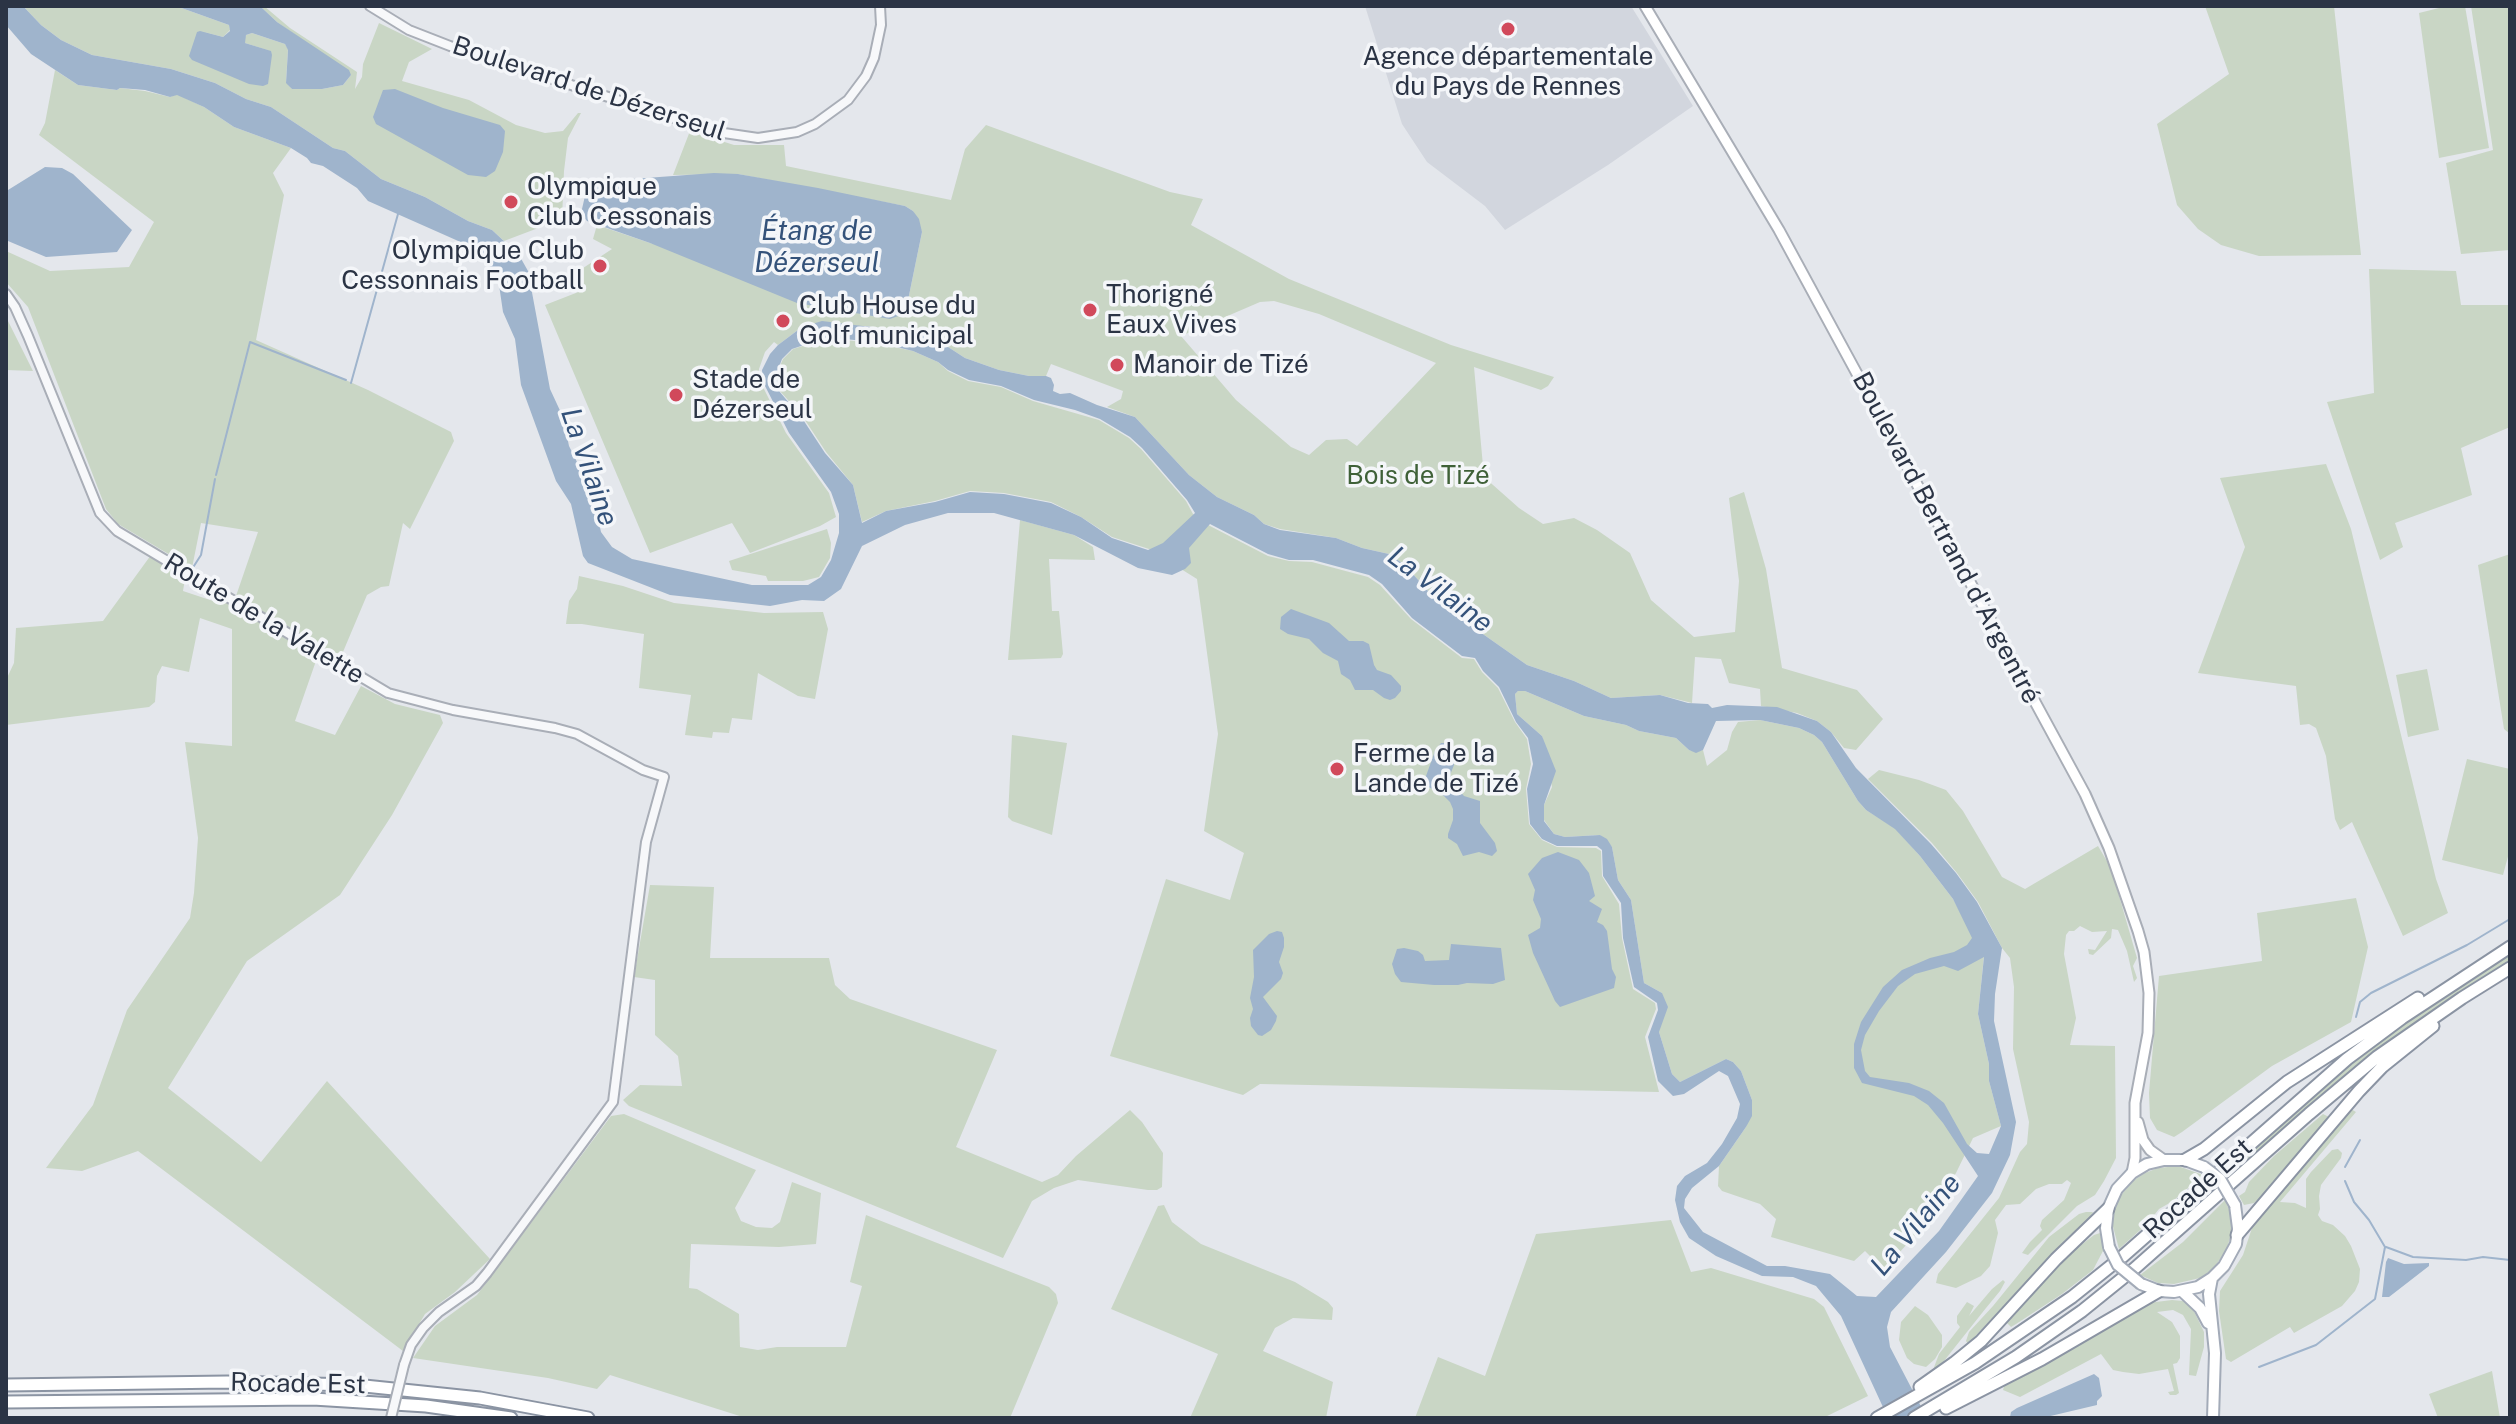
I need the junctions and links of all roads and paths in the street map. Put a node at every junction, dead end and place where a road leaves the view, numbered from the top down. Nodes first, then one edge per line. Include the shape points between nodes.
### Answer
1 (370, 6) edge
2 (880, 6) edge
3 (1645, 6) edge
4 (6, 294) edge
5 (2510, 947) edge
6 (2510, 968) edge
7 (2464, 976) junction
8 (2484, 984) junction
9 (2135, 1103) junction
10 (2164, 1160) junction
11 (2185, 1160) junction
12 (2132, 1173) junction
13 (2108, 1209) junction
14 (2237, 1235) junction
15 (2212, 1278) junction
16 (2159, 1291) junction
17 (2182, 1291) junction
18 (2213, 1333) junction
19 (6, 1385) edge
20 (1931, 1385) junction
21 (6, 1402) edge
22 (1943, 1406) junction
23 (2213, 1415) edge
24 (1870, 1417) edge
25 (391, 1418) edge
26 (511, 1418) edge
27 (588, 1418) edge
28 (1914, 1418) edge

1 - 2 street, Boulevard de Dézerseul via 409,30 450,46 717,132 758,138 815,124 848,100 874,58
3 - 9 main road, Boulevard Bertrand d'Argentré via 1779,230 2085,794 2133,911 2144,952 2148,1033
4 - 25 street, Route de la Valette, bridge via 100,513 117,531 388,693 577,734 664,777 646,842 613,1102 487,1273 439,1312 411,1345
5 - 7 highway, Rocade Est
6 - 8 highway, Rocade Est
7 - 11 highway via 2453,976 2318,1061
7 - 20 highway, Rocade Est via 2326,1076 2072,1297 1986,1356
8 - 14 highway via 2370,1080
8 - 22 highway, Rocade Est via 2349,1080 2117,1284
9 - 10 main road via 2143,1140
9 - 12 main road
10 - 11 main road
10 - 12 main road
11 - 14 main road, bridge via 2220,1179 2235,1205
12 - 13 main road
13 - 16 main road, bridge via 2109,1247 2118,1265
13 - 20 highway via 1981,1341
14 - 15 main road via 2229,1259
15 - 17 main road
15 - 18 main road
16 - 17 main road
16 - 22 highway via 2042,1359
17 - 18 main road via 2200,1308
18 - 23 main road
19 - 27 highway, Rocade Est via 367,1386 480,1398
20 - 24 highway
21 - 26 highway, Rocade Est via 326,1399
22 - 28 highway, Rocade Est

